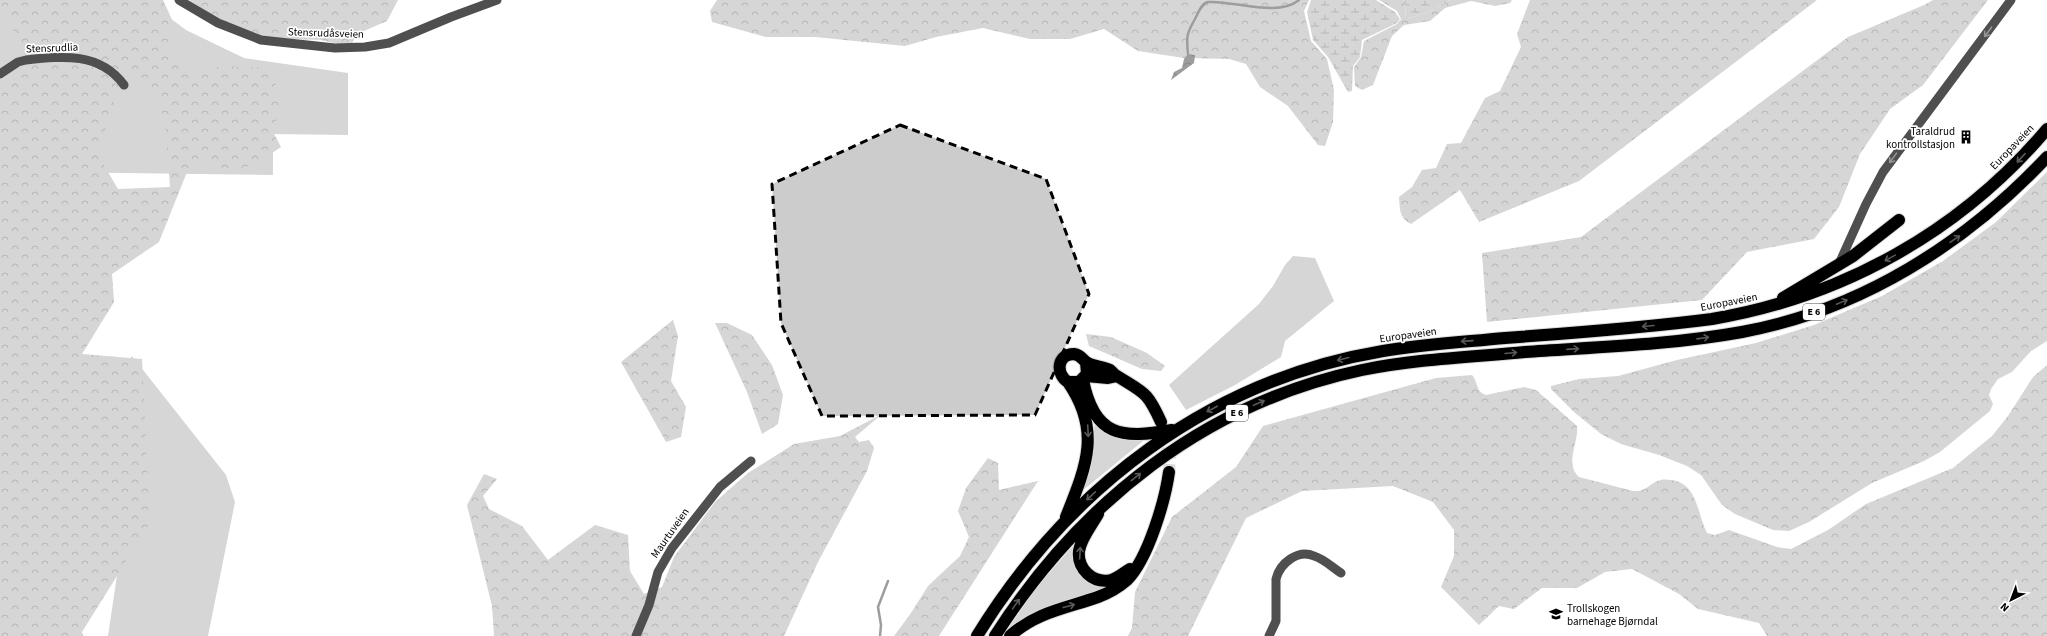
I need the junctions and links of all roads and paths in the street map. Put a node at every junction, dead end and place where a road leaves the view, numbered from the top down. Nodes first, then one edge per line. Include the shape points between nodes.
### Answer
1 (178, 0) edge
2 (497, 0) edge
3 (2010, 0) edge
4 (0, 74) edge
5 (124, 85) dead end
6 (2047, 129) edge
7 (2047, 157) edge
8 (1899, 220) dead end
9 (1838, 266) junction
10 (1767, 308) junction
11 (1086, 362) junction
12 (1117, 376) junction
13 (1084, 378) junction
14 (1068, 382) junction
15 (1161, 422) tunnel mouth
16 (1177, 430) junction
17 (751, 461) dead end
18 (1169, 472) tunnel mouth
19 (1106, 502) junction
20 (1063, 523) junction
21 (1139, 562) junction
22 (1341, 573) dead end
23 (636, 636) edge
24 (977, 636) edge
25 (995, 636) edge
26 (1010, 636) edge
27 (1269, 636) edge

1 - 2 street, Stensrudåsveien via 218,23 261,40 335,48 389,43 451,16
3 -> 9 street via 1883,172
4 - 5 street, Stensrudlia via 18,62 26,60 81,57 114,73
6 -> 10 highway, Europaveien / E 6 via 2016,164 1980,196 1924,239 1876,266 1832,286
19 -> 7 highway, E 6 via 1155,462 1193,437 1243,410 1327,379 1389,365 1443,359 1690,339 1744,331 1840,303 1874,288 1936,252 1987,215
8 - 9 highway, E 6
9 - 10 highway, E 6
10 -> 16 highway, Europaveien / E 6 via 1686,322 1440,343 1361,355 1302,371 1256,388
11 - 12 highway, E 6 via 1110,370
11 - 13 highway, E 6 via 1088,370
11 - 14 highway, E 6 via 1074,354 1062,360 1059,373
12 - 13 highway
12 - 15 highway, E 6 via 1144,393
13 - 14 highway via 1075,383
13 - 16 highway, E 6 via 1092,408 1111,429 1127,435
14 -> 20 highway, E 6 via 1084,411 1088,437 1083,474
16 -> 20 highway, E 6 via 1112,476
17 - 23 street, Maurtuveien via 720,486 672,548 658,572 649,606
18 - 21 highway, E 6 via 1160,513
21 -> 19 highway, E 6 via 1119,576 1108,580 1093,578 1081,566 1081,545
25 -> 19 highway, E 6 via 1037,575 1073,533
20 - 24 highway, E 6 via 1025,567
26 -> 21 highway, E 6 via 1038,616 1114,590 1128,579
22 - 27 street via 1307,554 1286,562 1276,579 1276,621

